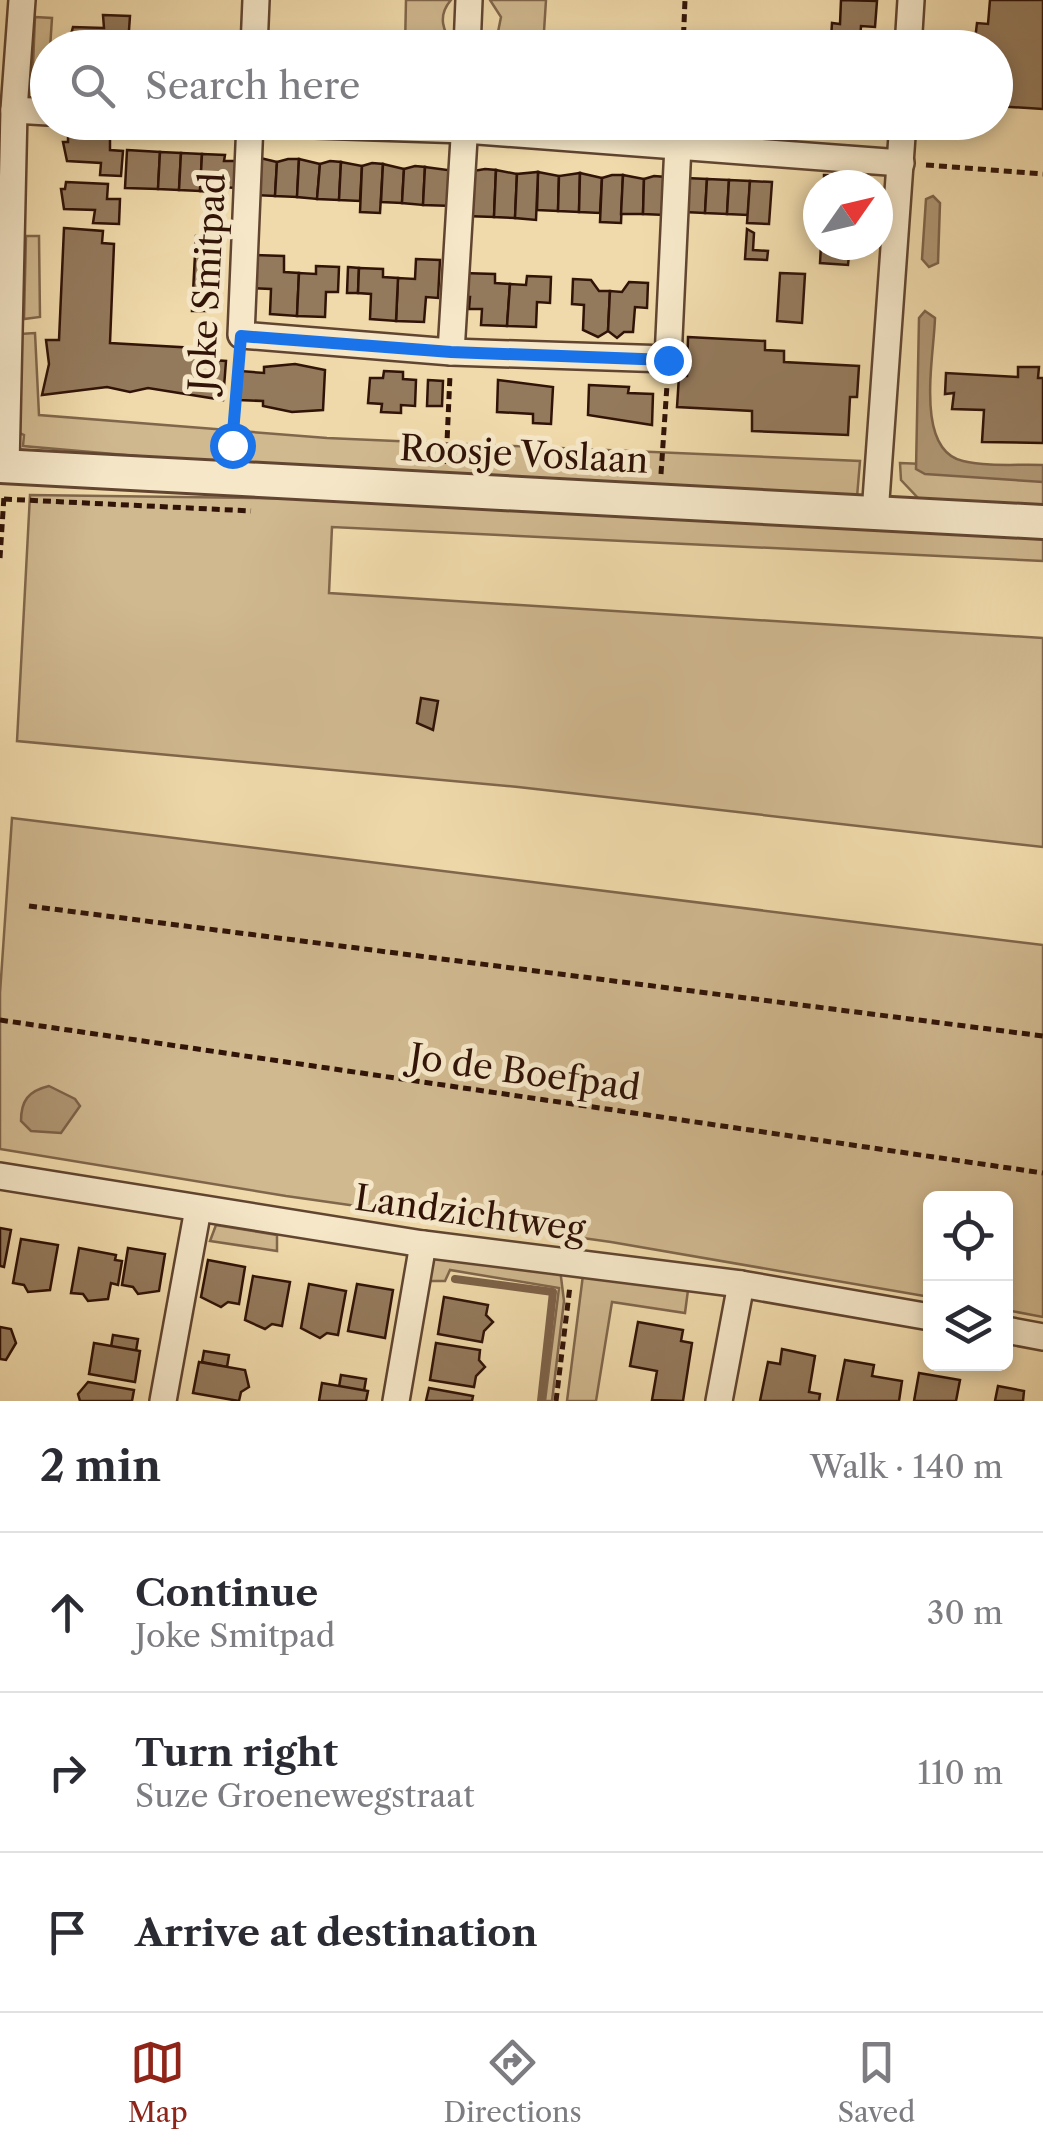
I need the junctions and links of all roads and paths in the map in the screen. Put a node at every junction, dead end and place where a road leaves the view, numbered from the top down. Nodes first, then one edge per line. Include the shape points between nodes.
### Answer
1 (22, 0) edge
2 (256, 0) edge
3 (469, 0) edge
4 (686, 0) edge
5 (912, 0) edge
6 (255, 30) edge
7 (468, 30) edge
8 (684, 30) edge
9 (910, 30) edge
10 (10, 102) edge
11 (249, 140) edge
12 (464, 140) edge
13 (622, 140) edge
14 (903, 140) edge
15 (678, 145) junction
16 (901, 162) junction
17 (1043, 174) edge
18 (4, 328) edge
19 (241, 336) junction
20 (451, 352) junction
21 (668, 360) junction
22 (232, 445) dead end
23 (446, 458) dead end
24 (3, 466) edge
25 (662, 466) dead end
26 (875, 514) junction
27 (1043, 522) edge
28 (0, 558) edge
29 (29, 906) dead end
30 (0, 1020) edge
31 (1043, 1036) edge
32 (1043, 1173) edge
33 (0, 1176) edge
34 (198, 1209) junction
35 (423, 1244) junction
36 (573, 1263) junction
37 (741, 1284) junction
38 (923, 1316) edge
39 (1013, 1331) edge
40 (1043, 1337) edge
41 (163, 1401) edge
42 (396, 1401) edge
43 (556, 1401) edge
44 (720, 1401) edge

1 - 10 street
2 - 6 street
3 - 7 street
4 - 8 path
5 - 9 street
10 - 18 street
11 - 19 street, Joke Smitpad
12 - 20 street
13 - 15 street
14 - 16 street
15 - 16 street
15 - 21 street
16 - 17 path
16 - 26 street
18 - 24 street
19 - 20 street
19 - 22 path, Joke Smitpad
20 - 21 street
20 - 23 path
21 - 25 path
24 - 26 street, Roosje Voslaan
24 - 28 path
26 - 27 street, Roosje Voslaan
29 - 31 path
30 - 32 path, Jo de Boefpad
33 - 34 street, Landzichtweg
34 - 35 street, Landzichtweg
34 - 41 street
35 - 36 street, Landzichtweg
35 - 42 street
36 - 37 street, Landzichtweg
36 - 43 path
37 - 38 street, Landzichtweg
37 - 44 street
39 - 40 street

